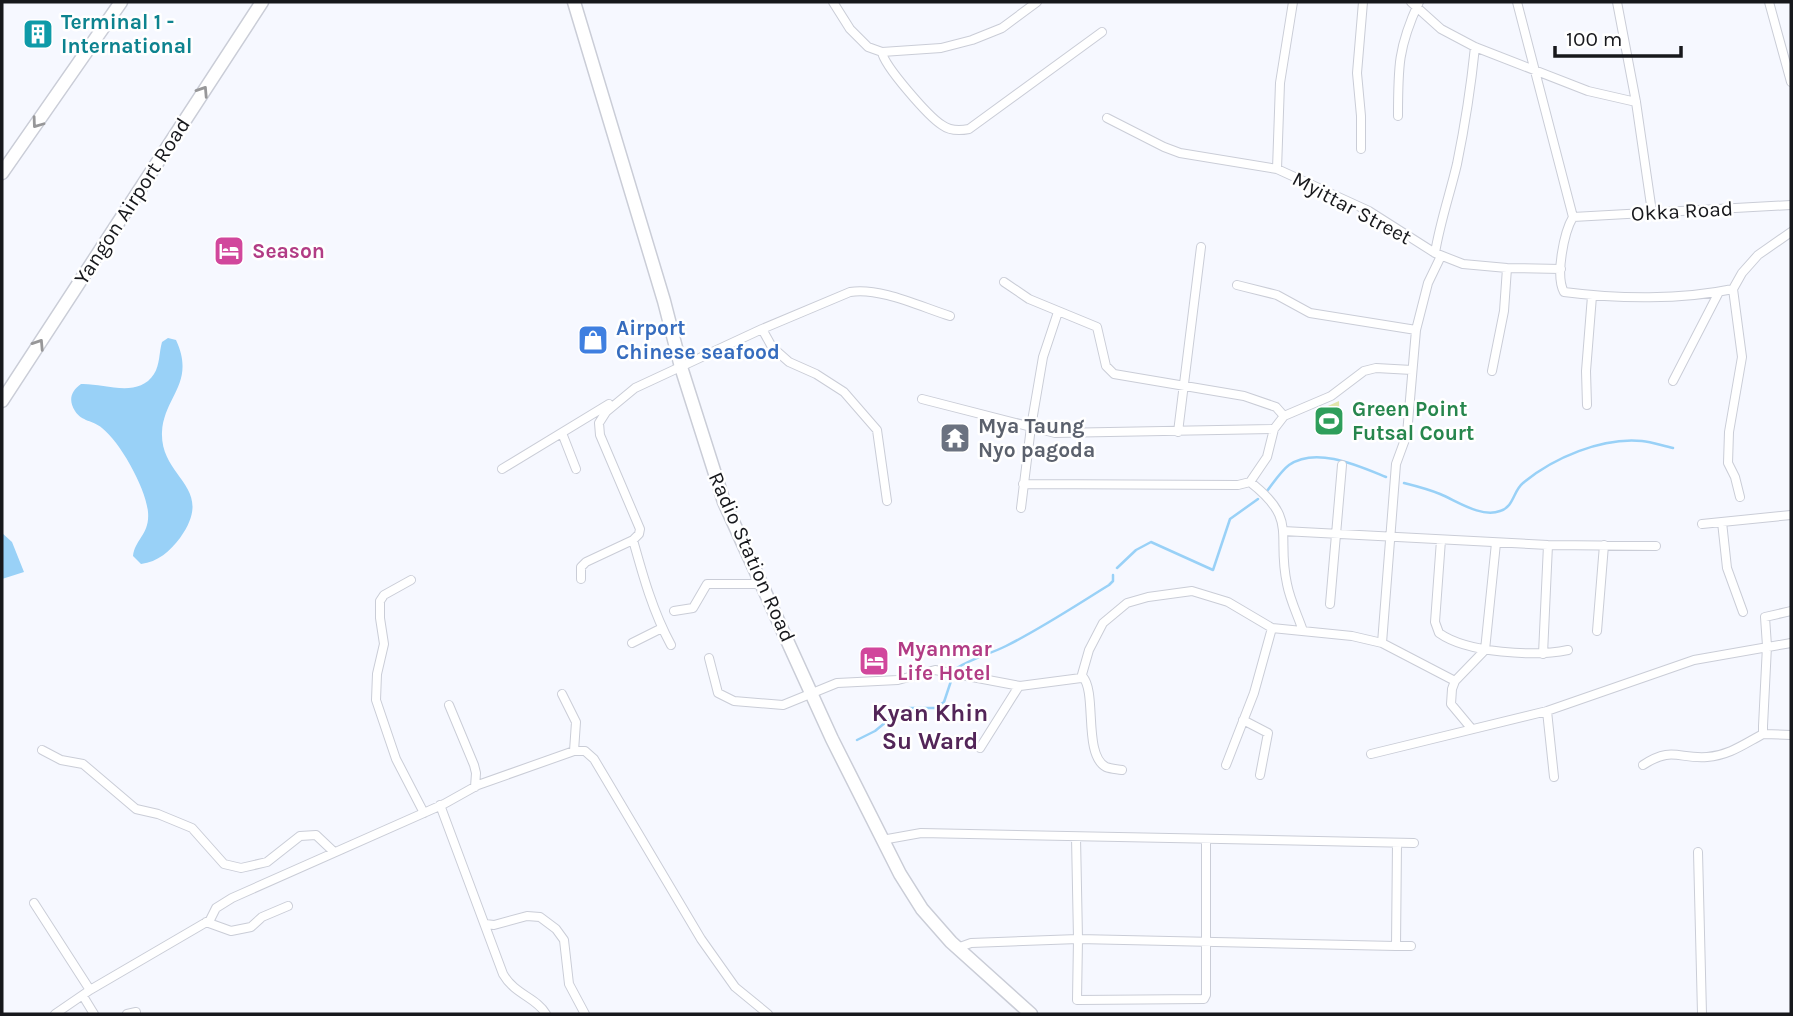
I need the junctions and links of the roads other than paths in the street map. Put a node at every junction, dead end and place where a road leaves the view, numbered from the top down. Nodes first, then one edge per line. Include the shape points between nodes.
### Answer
1 (121, 2) edge
2 (262, 2) edge
3 (574, 2) edge
4 (833, 2) edge
5 (1037, 2) edge
6 (1293, 2) edge
7 (1363, 2) edge
8 (1517, 2) edge
9 (1616, 2) edge
10 (1769, 2) edge
11 (1416, 4) edge
12 (1102, 32) dead end
13 (1475, 47) junction
14 (881, 52) junction
15 (1534, 69) junction
16 (1791, 82) edge
17 (1636, 102) junction
18 (1398, 116) dead end
19 (1107, 118) dead end
20 (1361, 149) dead end
21 (1277, 169) junction
22 (2, 173) edge
23 (1791, 205) edge
24 (1652, 212) junction
25 (1573, 217) junction
26 (1791, 232) edge
27 (1201, 247) dead end
28 (1438, 254) junction
29 (1507, 268) junction
30 (1561, 269) junction
31 (1004, 282) dead end
32 (1237, 285) dead end
33 (1733, 289) junction
34 (1719, 292) junction
35 (1592, 296) junction
36 (1058, 312) junction
37 (950, 316) dead end
38 (762, 329) junction
39 (1416, 330) junction
40 (681, 367) junction
41 (1412, 370) junction
42 (1492, 371) dead end
43 (1673, 380) dead end
44 (1184, 386) junction
45 (624, 396) junction
46 (922, 399) dead end
47 (2, 401) edge
48 (1587, 405) dead end
49 (1284, 416) junction
50 (1031, 427) junction
51 (1274, 429) junction
52 (1178, 432) junction
53 (562, 433) junction
54 (1342, 465) dead end
55 (502, 469) dead end
56 (576, 469) dead end
57 (1250, 482) junction
58 (1023, 484) junction
59 (1740, 497) dead end
60 (887, 501) dead end
61 (1021, 508) dead end
62 (1791, 515) edge
63 (1722, 522) junction
64 (1702, 524) dead end
65 (1283, 531) junction
66 (1336, 534) junction
67 (1392, 536) junction
68 (633, 540) junction
69 (1441, 540) junction
70 (1496, 543) junction
71 (1548, 545) junction
72 (1604, 545) junction
73 (1657, 546) dead end
74 (581, 579) dead end
75 (411, 580) dead end
76 (762, 584) junction
77 (1330, 604) dead end
78 (674, 611) dead end
79 (1791, 611) edge
80 (1743, 612) dead end
81 (662, 628) junction
82 (1272, 628) junction
83 (1303, 631) junction
84 (1597, 631) dead end
85 (632, 643) dead end
86 (1382, 643) junction
87 (1791, 643) edge
88 (671, 645) dead end
89 (1767, 646) junction
90 (1485, 650) junction
91 (1568, 650) dead end
92 (1543, 654) junction
93 (709, 658) dead end
94 (1083, 677) junction
95 (1455, 681) junction
96 (1019, 686) junction
97 (811, 692) junction
98 (562, 694) dead end
99 (449, 705) dead end
100 (1547, 711) junction
101 (1243, 720) junction
102 (1471, 728) junction
103 (1763, 734) junction
104 (1791, 736) edge
105 (980, 747) dead end
106 (42, 750) dead end
107 (574, 751) junction
108 (1371, 754) dead end
109 (1226, 765) dead end
110 (1643, 765) dead end
111 (1122, 770) dead end
112 (1260, 775) dead end
113 (1554, 777) dead end
114 (475, 787) junction
115 (440, 805) junction
116 (424, 813) junction
117 (1076, 837) junction
118 (1206, 839) junction
119 (881, 840) junction
120 (1396, 843) junction
121 (1414, 843) dead end
122 (334, 852) junction
123 (1698, 852) dead end
124 (34, 904) dead end
125 (288, 906) dead end
126 (206, 922) junction
127 (485, 924) junction
128 (1078, 939) junction
129 (1205, 942) junction
130 (1396, 946) junction
131 (1411, 946) dead end
132 (957, 948) junction
133 (86, 993) junction
134 (55, 1014) edge
135 (94, 1014) edge
136 (547, 1014) edge
137 (585, 1014) edge
138 (768, 1014) edge
139 (1031, 1014) edge
140 (1702, 1014) edge

1 -> 22 main road
47 -> 2 main road, Yangon Airport Road
3 - 40 main road, Radio Station Road
4 - 14 street via 850,29
5 - 14 street via 1002,28 972,40 941,48
6 - 21 street via 1280,83
7 - 20 street via 1357,73
8 - 15 street
9 - 17 street
10 - 16 street
11 - 13 street via 1441,29
11 - 18 street via 1398,62
12 - 14 street via 969,129 960,131 940,124 886,65
13 - 15 street
13 - 28 street via 1456,166 1440,219
15 - 17 street via 1588,91
15 - 25 street
17 - 24 street
19 - 21 street, Myittar Street via 1180,153
21 - 28 street, Myittar Street via 1369,211
23 - 24 street, Okka Road
24 - 25 street, Okka Road
25 - 30 street
26 - 33 street via 1758,255
27 - 44 street
28 - 29 street, Myittar Street via 1463,264
28 - 39 street
29 - 30 street, Myittar Street
29 - 42 street
30 - 35 street via 1564,292
31 - 36 street
32 - 39 street via 1277,295 1310,313
33 - 34 street
33 - 59 street via 1742,357 1728,463
34 - 35 street
34 - 43 street
35 - 48 street
36 - 44 street via 1097,327 1107,366 1114,374
36 - 50 street via 1043,357
37 - 38 street via 863,290
38 - 40 street
38 - 60 street via 789,362 844,392 877,430
39 - 41 street
40 - 45 street
40 - 76 main road, Radio Station Road via 724,502
41 - 49 street via 1364,371 1331,396
41 - 67 street via 1407,434 1396,464
44 - 49 street via 1244,396 1276,407
44 - 52 street
45 - 53 street
45 - 68 street via 599,423 640,529
46 - 50 street
49 - 51 street
50 - 52 street via 1055,433
50 - 58 street
51 - 52 street
51 - 57 street via 1267,457
53 - 55 street
53 - 56 street
54 - 66 street
57 - 58 street
57 - 65 street via 1270,498 1281,515
58 - 61 street
62 - 63 street
63 - 64 street
63 - 80 street via 1727,568
65 - 66 street
65 - 83 street via 1287,584
66 - 67 street
66 - 77 street
67 - 69 street
67 - 86 street
68 - 74 street via 586,562
68 - 81 street
69 - 70 street
69 - 90 street via 1436,630
70 - 71 street
70 - 90 street
71 - 72 street
71 - 92 street
72 - 73 street
72 - 84 street
75 - 116 street via 380,601 384,644 376,700 396,759
76 - 78 street via 707,584 692,608
76 - 97 main road, Radio Station Road
79 - 89 street via 1765,617
81 - 85 street
81 - 88 street
82 - 83 street
82 - 94 street via 1228,602 1192,591 1148,597 1127,603 1103,623 1089,650
82 - 101 street
83 - 86 street
86 - 95 street
87 - 89 street
89 - 100 street via 1694,660
89 - 103 street
90 - 92 street
90 - 95 street
91 - 92 street
93 - 97 street via 719,693 734,701 783,705
94 - 96 street
94 - 111 street via 1099,759 1108,768
95 - 102 street via 1451,704
96 - 97 street via 934,670 898,680 837,683
96 - 105 street
97 - 119 main road, Radio Station Road
98 - 107 street via 576,722
99 - 114 street via 474,765
100 - 102 street
100 - 113 street
101 - 109 street
101 - 112 street via 1268,733
102 - 108 street
103 - 104 street
103 - 110 street via 1726,754 1661,754
106 - 122 street via 83,764 135,809 192,828 224,864 241,868 267,862 300,836 316,835
107 - 114 street
107 - 138 street via 585,751 594,759 701,939 735,987
114 - 115 street
115 - 116 street
115 - 127 street
116 - 122 street
117 - 118 street
117 - 119 street via 922,834
117 - 128 street
118 - 120 street
118 - 129 street
119 - 132 main road, Radio Station Road via 922,909
120 - 121 street
120 - 130 street
122 - 126 street via 232,898 216,908
123 - 140 street
124 - 133 street
125 - 126 street via 262,917 251,928 231,931
126 - 133 street
127 - 136 street via 506,981
127 - 137 street via 527,916 540,917 556,929 566,948 569,984
128 - 129 street
128 - 129 street via 1077,1000 1204,999
128 - 132 street via 971,943
129 - 130 street
130 - 131 street
132 - 139 main road, Radio Station Road
133 - 134 street
133 - 135 street

